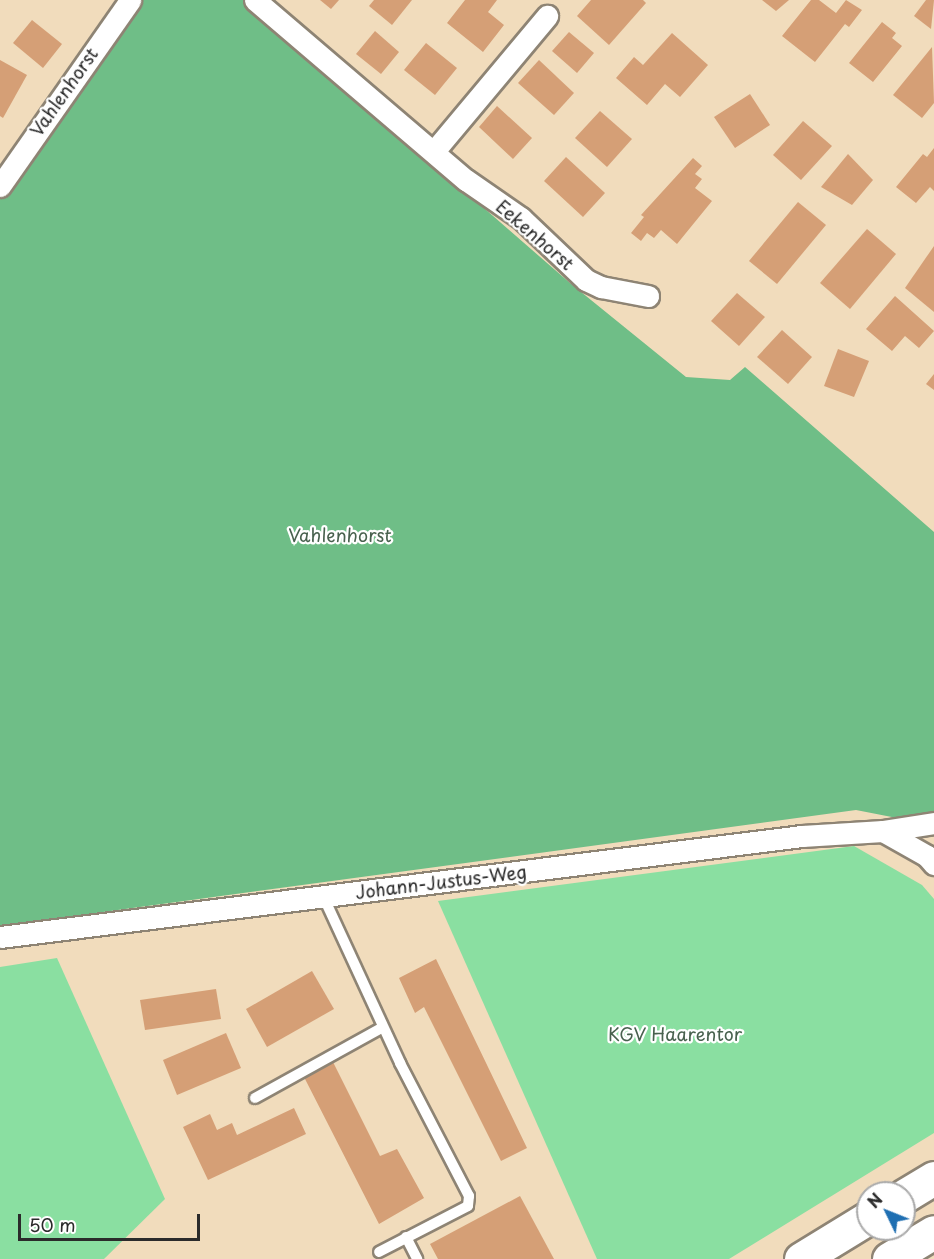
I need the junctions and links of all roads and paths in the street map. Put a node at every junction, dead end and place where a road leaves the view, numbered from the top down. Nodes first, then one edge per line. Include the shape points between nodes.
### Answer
1 (130, 0) edge
2 (255, 0) edge
3 (546, 16) dead end
4 (435, 150) junction
5 (6, 162) edge
6 (0, 186) edge
7 (648, 296) dead end
8 (934, 823) edge
9 (883, 831) junction
10 (934, 864) edge
11 (322, 896) junction
12 (0, 937) edge
13 (383, 1028) junction
14 (255, 1098) dead end
15 (934, 1178) edge
16 (916, 1189) edge
17 (856, 1225) edge
18 (934, 1232) edge
19 (406, 1238) junction
20 (379, 1252) dead end
21 (417, 1259) edge
22 (801, 1259) edge
23 (889, 1259) edge

1 - 5 street, Vahlenhorst
2 - 4 street, Eekenhorst
3 - 4 street
4 - 7 street, Eekenhorst via 466,180 521,218 586,280 601,287
5 - 6 street, Vahlenhorst
8 - 9 street, Johann-Justus-Weg
9 - 10 street
9 - 11 street, Johann-Justus-Weg via 802,836
11 - 12 street, Johann-Justus-Weg
11 - 13 lane
13 - 14 lane
13 - 19 lane via 469,1196 468,1206
15 - 16 highway
17 - 22 highway
18 - 23 highway
19 - 20 lane
19 - 21 lane

